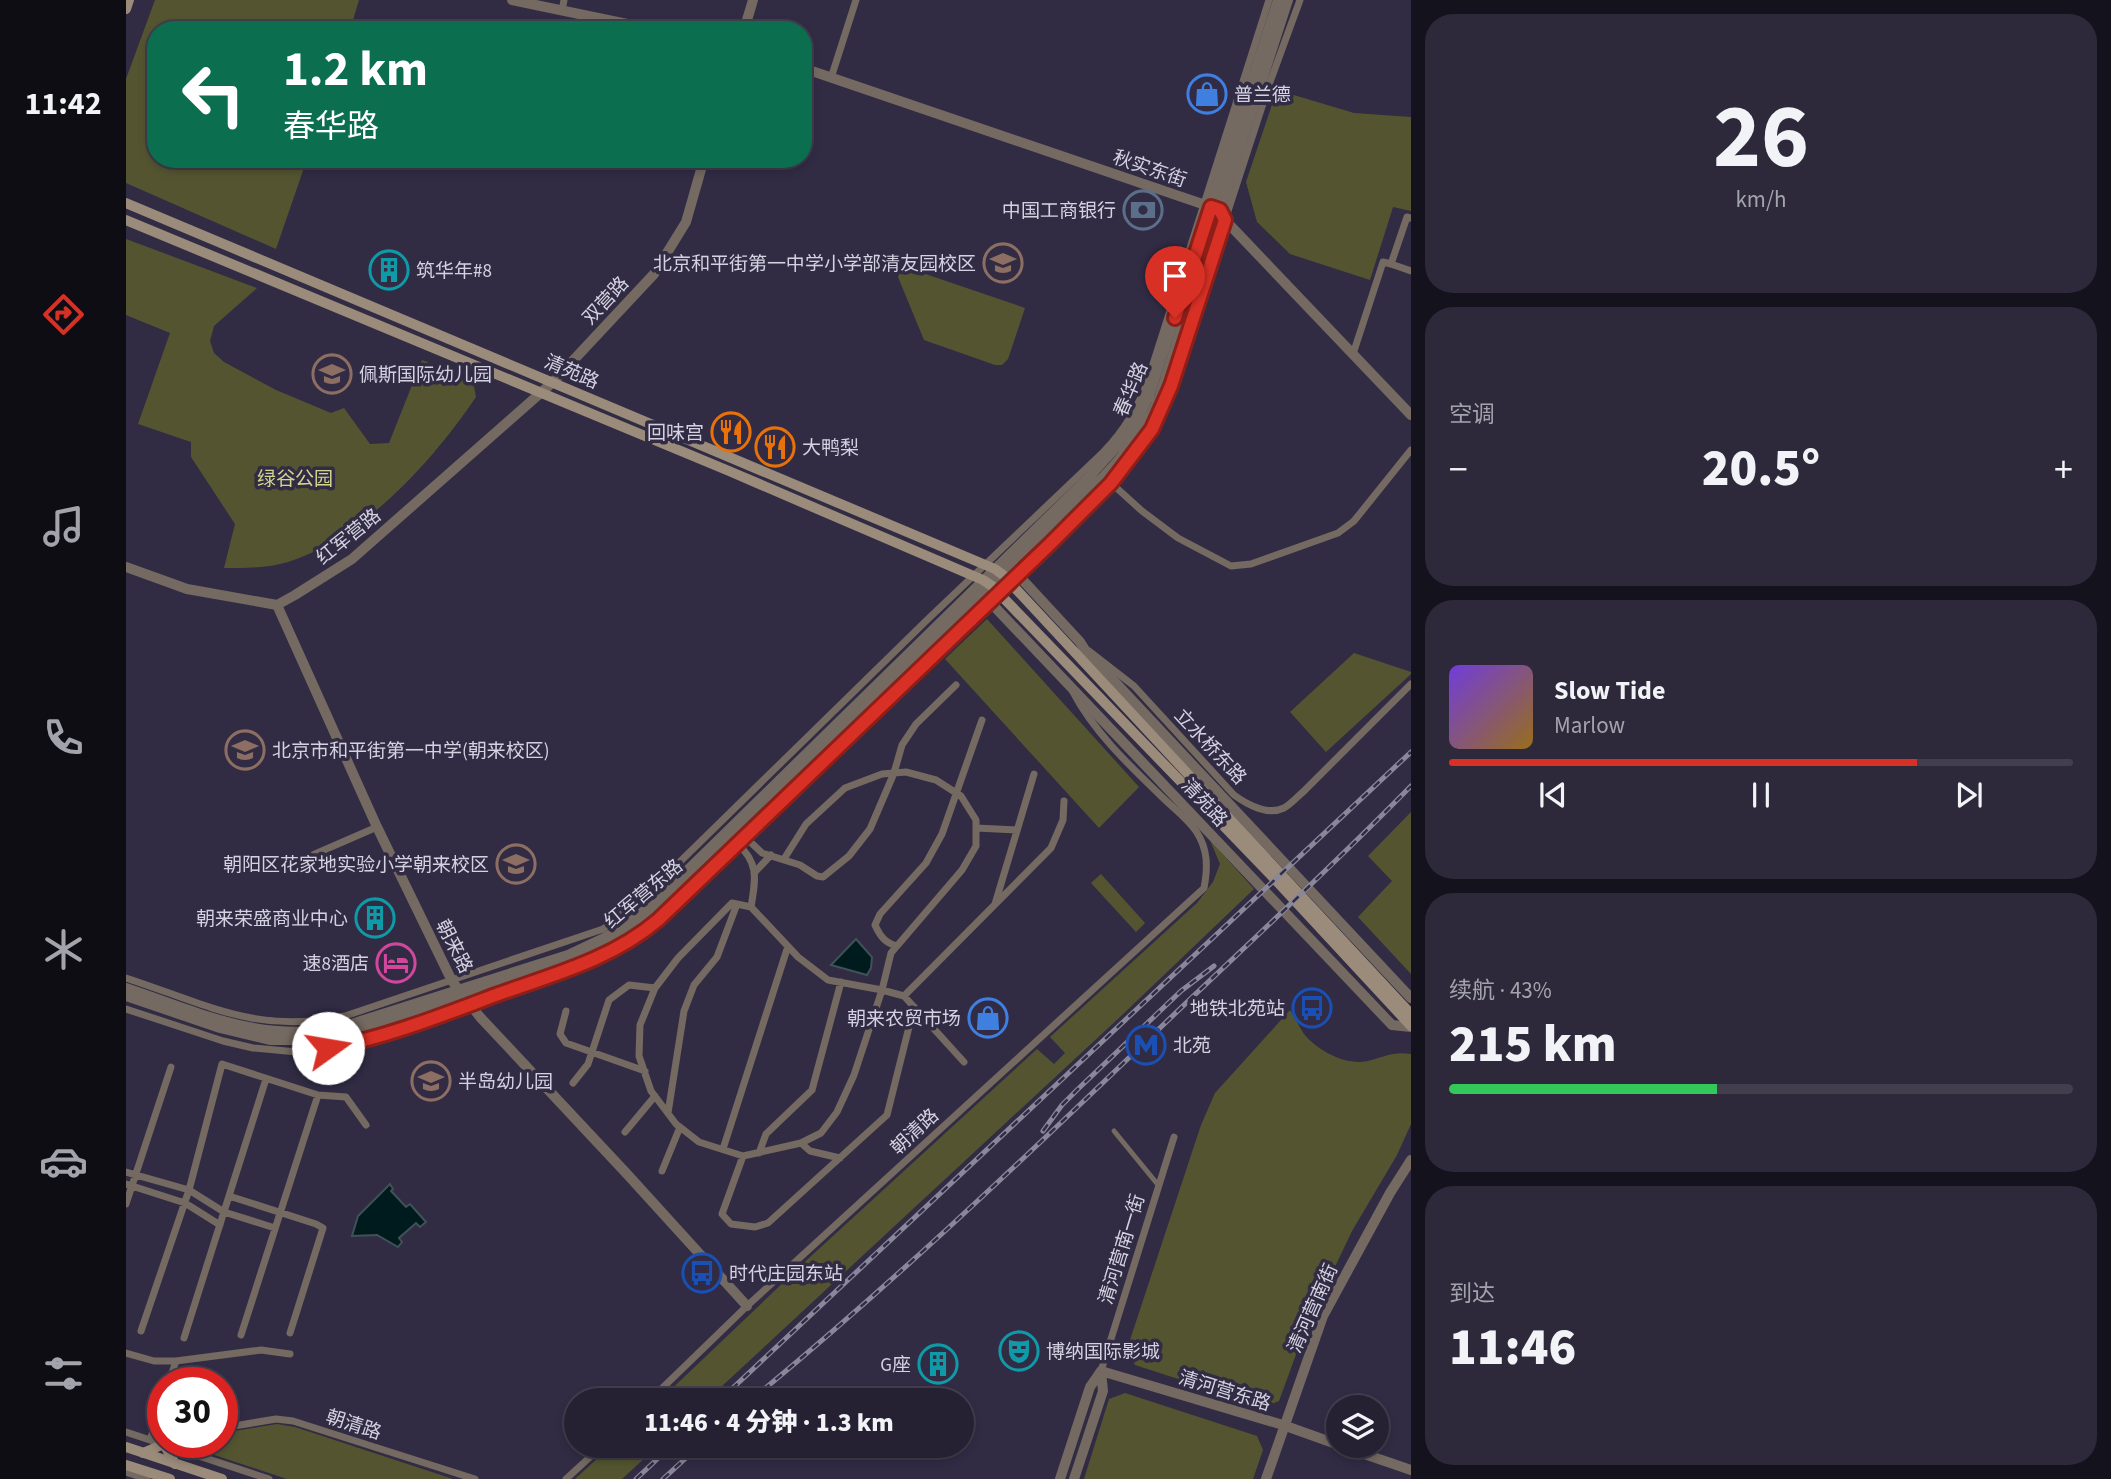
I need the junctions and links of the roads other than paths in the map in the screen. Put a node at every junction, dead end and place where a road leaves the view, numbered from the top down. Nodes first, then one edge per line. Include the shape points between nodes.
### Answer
1 (129, 0) edge
2 (512, 0) edge
3 (564, 0) edge
4 (753, 0) edge
5 (856, 0) edge
6 (1269, 0) edge
7 (1278, 0) edge
8 (1288, 0) edge
9 (1300, 0) edge
10 (126, 9) edge
11 (562, 11) junction
12 (611, 21) edge
13 (747, 21) edge
14 (812, 71) edge
15 (831, 78) junction
16 (701, 168) edge
17 (126, 203) edge
18 (1215, 211) junction
19 (1411, 218) edge
20 (126, 220) edge
21 (1391, 264) junction
22 (1411, 271) edge
23 (1353, 354) junction
24 (552, 382) junction
25 (539, 393) junction
26 (1411, 415) edge
27 (1411, 450) edge
28 (1107, 479) junction
29 (126, 567) edge
30 (1002, 573) junction
31 (988, 587) junction
32 (277, 605) junction
33 (1062, 639) junction
34 (1045, 640) junction
35 (1085, 650) junction
36 (1067, 682) junction
37 (1411, 684) edge
38 (956, 685) dead end
39 (982, 720) dead end
40 (894, 773) junction
41 (1034, 774) dead end
42 (955, 793) junction
43 (1064, 800) dead end
44 (721, 822) junction
45 (377, 827) junction
46 (976, 828) junction
47 (1017, 831) junction
48 (735, 834) junction
49 (771, 856) junction
50 (783, 859) junction
51 (292, 864) dead end
52 (754, 873) junction
53 (737, 904) junction
54 (995, 904) junction
55 (751, 906) junction
56 (788, 946) junction
57 (897, 946) junction
58 (841, 982) junction
59 (655, 988) junction
60 (128, 990) edge
61 (882, 990) junction
62 (461, 993) junction
63 (904, 996) junction
64 (1411, 998) edge
65 (914, 1007) junction
66 (126, 1009) edge
67 (566, 1011) dead end
68 (1411, 1014) edge
69 (1411, 1027) edge
70 (592, 1052) junction
71 (964, 1062) dead end
72 (172, 1067) dead end
73 (645, 1071) junction
74 (266, 1079) junction
75 (573, 1083) dead end
76 (318, 1095) junction
77 (655, 1096) junction
78 (668, 1113) junction
79 (366, 1125) dead end
80 (680, 1127) junction
81 (1114, 1131) dead end
82 (625, 1132) dead end
83 (1174, 1137) dead end
84 (800, 1143) junction
85 (723, 1149) junction
86 (760, 1153) junction
87 (743, 1156) junction
88 (840, 1158) junction
89 (1411, 1160) edge
90 (662, 1171) dead end
91 (126, 1172) edge
92 (135, 1175) junction
93 (129, 1185) edge
94 (1159, 1186) junction
95 (189, 1190) junction
96 (229, 1196) junction
97 (185, 1203) junction
98 (126, 1204) edge
99 (224, 1212) junction
100 (280, 1212) junction
101 (220, 1225) junction
102 (275, 1228) junction
103 (747, 1306) junction
104 (141, 1331) dead end
105 (290, 1333) dead end
106 (242, 1335) dead end
107 (184, 1338) dead end
108 (126, 1353) edge
109 (290, 1354) dead end
110 (176, 1361) junction
111 (174, 1367) edge
112 (1101, 1371) junction
113 (662, 1388) edge
114 (238, 1425) edge
115 (1283, 1425) junction
116 (126, 1432) edge
117 (147, 1439) edge
118 (1326, 1440) edge
119 (126, 1447) edge
120 (147, 1451) edge
121 (143, 1453) junction
122 (172, 1458) edge
123 (209, 1458) edge
124 (589, 1458) edge
125 (1377, 1458) edge
126 (175, 1464) junction
127 (126, 1465) edge
128 (1411, 1470) edge
129 (126, 1472) edge
130 (147, 1479) edge
131 (170, 1479) edge
132 (222, 1479) edge
133 (269, 1479) edge
134 (474, 1479) edge
135 (566, 1479) edge
136 (1060, 1479) edge
137 (1074, 1479) edge
138 (1266, 1479) edge

1 - 10 main road
2 - 11 street
3 - 11 street
4 - 13 street
5 - 15 street
6 - 18 street
7 - 18 street, 春华路
8 - 18 street, 春华路
9 - 18 street
11 - 12 street
14 - 15 street, 秋实东街
15 - 18 street, 秋实东街
16 - 24 street, 双营路 via 686,222 654,274
17 - 24 main road, 清苑路
18 - 23 street, 秋实东街
18 - 28 street, 春华路 via 1156,405
18 - 30 street, 春华路 via 1136,422
19 - 21 street via 1407,217
20 - 25 main road, 清苑路
21 - 22 street
21 - 23 street via 1383,262
23 - 26 street, 秋实东街
24 - 25 street, 红军营路
24 - 30 main road, 清苑路
25 - 31 main road, 清苑路
25 - 32 street, 红军营路 via 352,559
27 - 28 street via 1354,521 1338,533 1251,565 1231,565 1178,538
28 - 30 street, 春华路
28 - 30 street
29 - 32 street via 187,589
30 - 31 street, 红军营东路
30 - 31 street
30 - 33 main road, 清苑路
30 - 35 street, 清苑路
31 - 34 main road, 清苑路
31 - 36 street, 清苑路
31 - 44 street
31 - 48 street, 红军营东路
31 - 48 street
32 - 45 street, 朝来路
33 - 35 street
33 - 68 main road, 清苑路
34 - 36 street
34 - 69 main road, 清苑路
35 - 37 street, 立水桥东路 via 1135,686 1234,795 1247,805 1266,810 1283,808 1303,792
35 - 64 street, 清苑路
36 - 69 street, 清苑路 via 1392,1025
36 - 103 street, 朝清路 via 1085,715 1196,830 1208,867 1204,888
38 - 40 street via 916,724 902,745
39 - 42 street
40 - 42 street via 936,780
40 - 50 street via 845,788 806,824
40 - 50 street via 870,829 849,856 823,877
41 - 47 street
42 - 46 street via 976,820
42 - 57 street via 942,834 926,863 875,925 880,936
43 - 54 street via 1063,820 1051,848
44 - 48 street
44 - 62 street via 647,894 603,929
45 - 51 street
45 - 62 street, 朝来路
46 - 47 street
46 - 57 street via 976,846 962,870
47 - 54 street
48 - 49 street
48 - 52 street via 753,861
48 - 62 street, 红军营东路 via 662,905 606,947
49 - 50 street
49 - 52 street
52 - 55 street
53 - 55 street
53 - 59 street via 678,958
53 - 78 street via 716,957 694,985 684,1011
54 - 63 street
55 - 56 street
56 - 58 street via 828,980
56 - 85 street
57 - 61 street
58 - 61 street
58 - 86 street via 811,1090 766,1134
59 - 70 street via 629,985 609,1000
59 - 73 street via 639,1025 639,1056
60 - 62 street via 283,1023 317,1022
60 - 62 street, 红军营东路 via 238,1033 298,1041 348,1035
61 - 63 street
61 - 84 street via 854,1076 836,1112 821,1133
62 - 66 street via 354,1042 297,1052 223,1041
62 - 103 street, 朝来路
63 - 65 street
65 - 71 street
65 - 88 street via 887,1115
67 - 70 street via 561,1034 566,1043
70 - 73 street
70 - 75 street via 589,1064
72 - 92 street
73 - 77 street
74 - 76 street
74 - 95 street via 222,1064
74 - 96 street
76 - 79 street via 346,1097
76 - 100 street
77 - 78 street
77 - 82 street
78 - 80 street
80 - 85 street via 699,1142
80 - 90 street
81 - 94 street
83 - 94 street, 清河营南一街
84 - 86 street
84 - 88 street via 810,1151
85 - 87 street
86 - 87 street
87 - 88 street via 722,1213 732,1224 755,1227 768,1223
89 - 115 street, 清河营南街 via 1323,1316
91 - 92 street
92 - 93 street
92 - 95 street
93 - 97 street
93 - 98 street
94 - 112 street, 清河营南一街
95 - 97 street
95 - 99 street
96 - 99 street
96 - 100 street
97 - 101 street
97 - 104 street
99 - 101 street
99 - 102 street
100 - 102 street
100 - 105 street via 323,1228
101 - 107 street
102 - 106 street
103 - 113 street, 朝清路
108 - 110 street via 154,1362
109 - 110 street via 261,1350
110 - 111 street
112 - 115 street, 清河营东路
112 - 136 street, 清河营南一街 via 1090,1387
112 - 137 street, 清河营南一街 via 1102,1391
114 - 134 street, 朝清路 via 293,1421
115 - 118 street, 清河营东路
115 - 138 street, 清河营南街
116 - 117 street
119 - 121 main road
120 - 121 main road
121 - 126 main road
122 - 126 main road
123 - 133 street
124 - 135 street
125 - 128 street, 清河营东路
126 - 132 main road
127 - 131 main road
129 - 130 street

